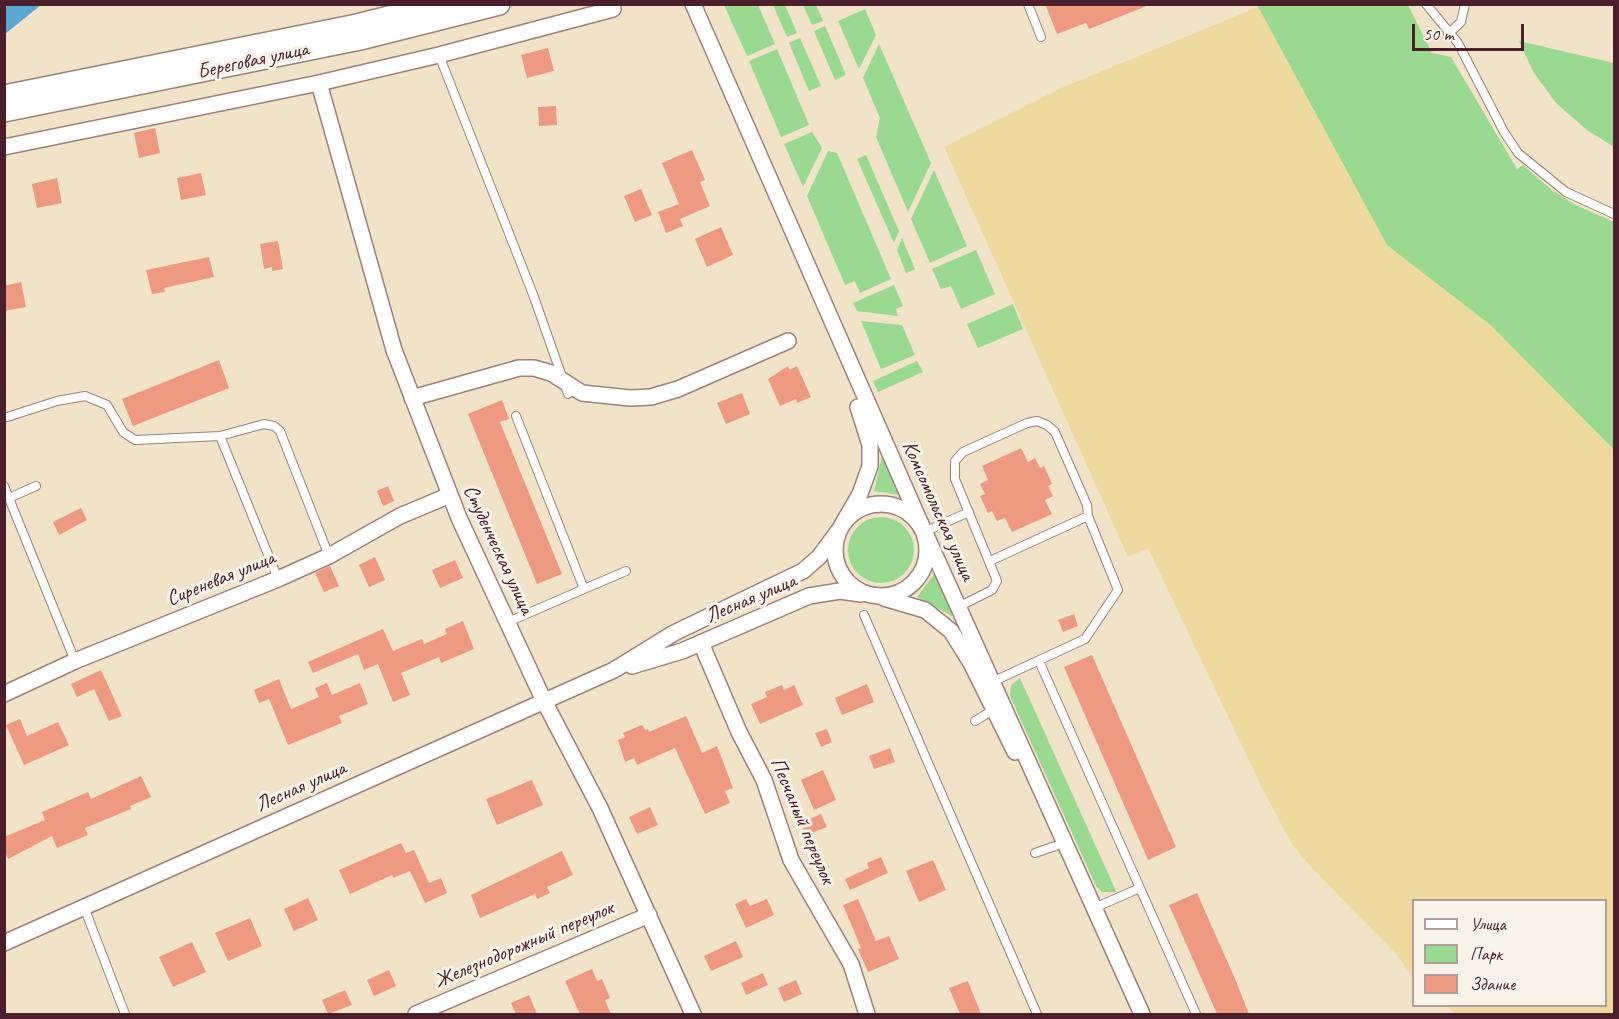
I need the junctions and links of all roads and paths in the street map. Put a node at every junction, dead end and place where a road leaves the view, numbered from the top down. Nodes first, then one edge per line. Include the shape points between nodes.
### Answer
1 (440, 4) edge
2 (499, 4) edge
3 (693, 4) edge
4 (1028, 4) edge
5 (1426, 4) edge
6 (1466, 4) edge
7 (613, 9) dead end
8 (1448, 34) junction
9 (1041, 37) dead end
10 (439, 55) junction
11 (318, 83) junction
12 (4, 96) edge
13 (4, 111) edge
14 (4, 147) edge
15 (1614, 214) edge
16 (799, 250) junction
17 (788, 341) dead end
18 (567, 389) junction
19 (412, 398) junction
20 (516, 416) dead end
21 (4, 418) edge
22 (220, 436) junction
23 (4, 486) edge
24 (36, 486) dead end
25 (450, 495) junction
26 (9, 498) junction
27 (969, 512) junction
28 (1088, 516) junction
29 (840, 528) junction
30 (923, 531) junction
31 (329, 556) junction
32 (990, 561) junction
33 (626, 571) dead end
34 (278, 579) junction
35 (584, 589) junction
36 (873, 596) junction
37 (958, 607) junction
38 (864, 615) dead end
39 (508, 622) junction
40 (701, 643) junction
41 (75, 661) junction
42 (1039, 661) junction
43 (614, 670) junction
44 (992, 682) junction
45 (4, 694) edge
46 (544, 701) junction
47 (993, 711) junction
48 (975, 721) dead end
49 (1040, 789) junction
50 (1064, 843) junction
51 (1035, 853) dead end
52 (1140, 888) junction
53 (84, 907) junction
54 (1094, 908) junction
55 (649, 915) junction
56 (4, 943) edge
57 (125, 1014) edge
58 (416, 1014) edge
59 (693, 1014) edge
60 (867, 1014) edge
61 (1036, 1014) edge
62 (1142, 1014) edge
63 (1196, 1014) edge

1 - 12 main road, Береговая улица
2 - 13 main road, Береговая улица via 360,39
3 - 16 street, Комсомольская улица
4 - 9 lane
5 - 8 lane
6 - 8 lane via 1461,22
7 - 10 street
8 - 15 lane via 1458,43 1518,153 1566,192
10 - 11 street
10 - 18 lane
11 - 14 street
11 - 19 street, Студенческая улица via 367,262
16 - 29 street, Комсомольская улица via 824,329 870,445 865,484
16 - 30 street, Комсомольская улица
17 - 18 street via 651,397 597,396
18 - 19 street via 551,373 519,368
19 - 25 street, Студенческая улица
20 - 35 lane
21 - 22 lane via 85,396 107,405 123,432 135,440
22 - 31 lane via 264,424 280,431
22 - 34 lane
23 - 26 lane
24 - 26 lane
25 - 31 street, Сиреневая улица via 393,519
25 - 39 street, Студенческая улица
26 - 41 lane
27 - 28 lane via 953,473 959,456 1036,421 1055,432 1087,505
27 - 30 lane
27 - 32 lane
28 - 32 lane
28 - 42 lane via 1118,590 1084,639
29 - 30 street via 857,510 881,504 904,511
29 - 36 street via 835,551 840,572 852,586
29 - 43 street, Лесная улица via 803,571 674,633
30 - 36 street via 927,555 918,578 898,593
30 - 37 street, Комсомольская улица
31 - 34 street, Сиреневая улица
32 - 37 lane via 997,581 992,590
33 - 35 lane
34 - 41 street, Сиреневая улица
35 - 39 lane
36 - 40 street, Лесная улица via 840,591 817,594
36 - 47 street, Комсомольская улица via 914,606 943,623 966,655
37 - 44 street, Комсомольская улица
38 - 61 lane
39 - 46 street, Студенческая улица
40 - 43 street, Лесная улица
40 - 60 street, Песчаный переулок via 764,780 791,860 851,964
41 - 45 street, Сиреневая улица
42 - 44 lane
42 - 52 lane
43 - 46 street, Лесная улица
44 - 49 street, Комсомольская улица
46 - 53 street, Лесная улица
46 - 55 street, Студенческая улица via 600,808
47 - 48 lane
47 - 49 street, Комсомольская улица
49 - 50 street, Комсомольская улица
50 - 51 lane
50 - 54 street, Комсомольская улица
52 - 54 lane
52 - 63 lane
53 - 56 street, Лесная улица
53 - 57 lane
54 - 62 street, Комсомольская улица
55 - 58 street, Железнодорожный переулок
55 - 59 street, Студенческая улица

